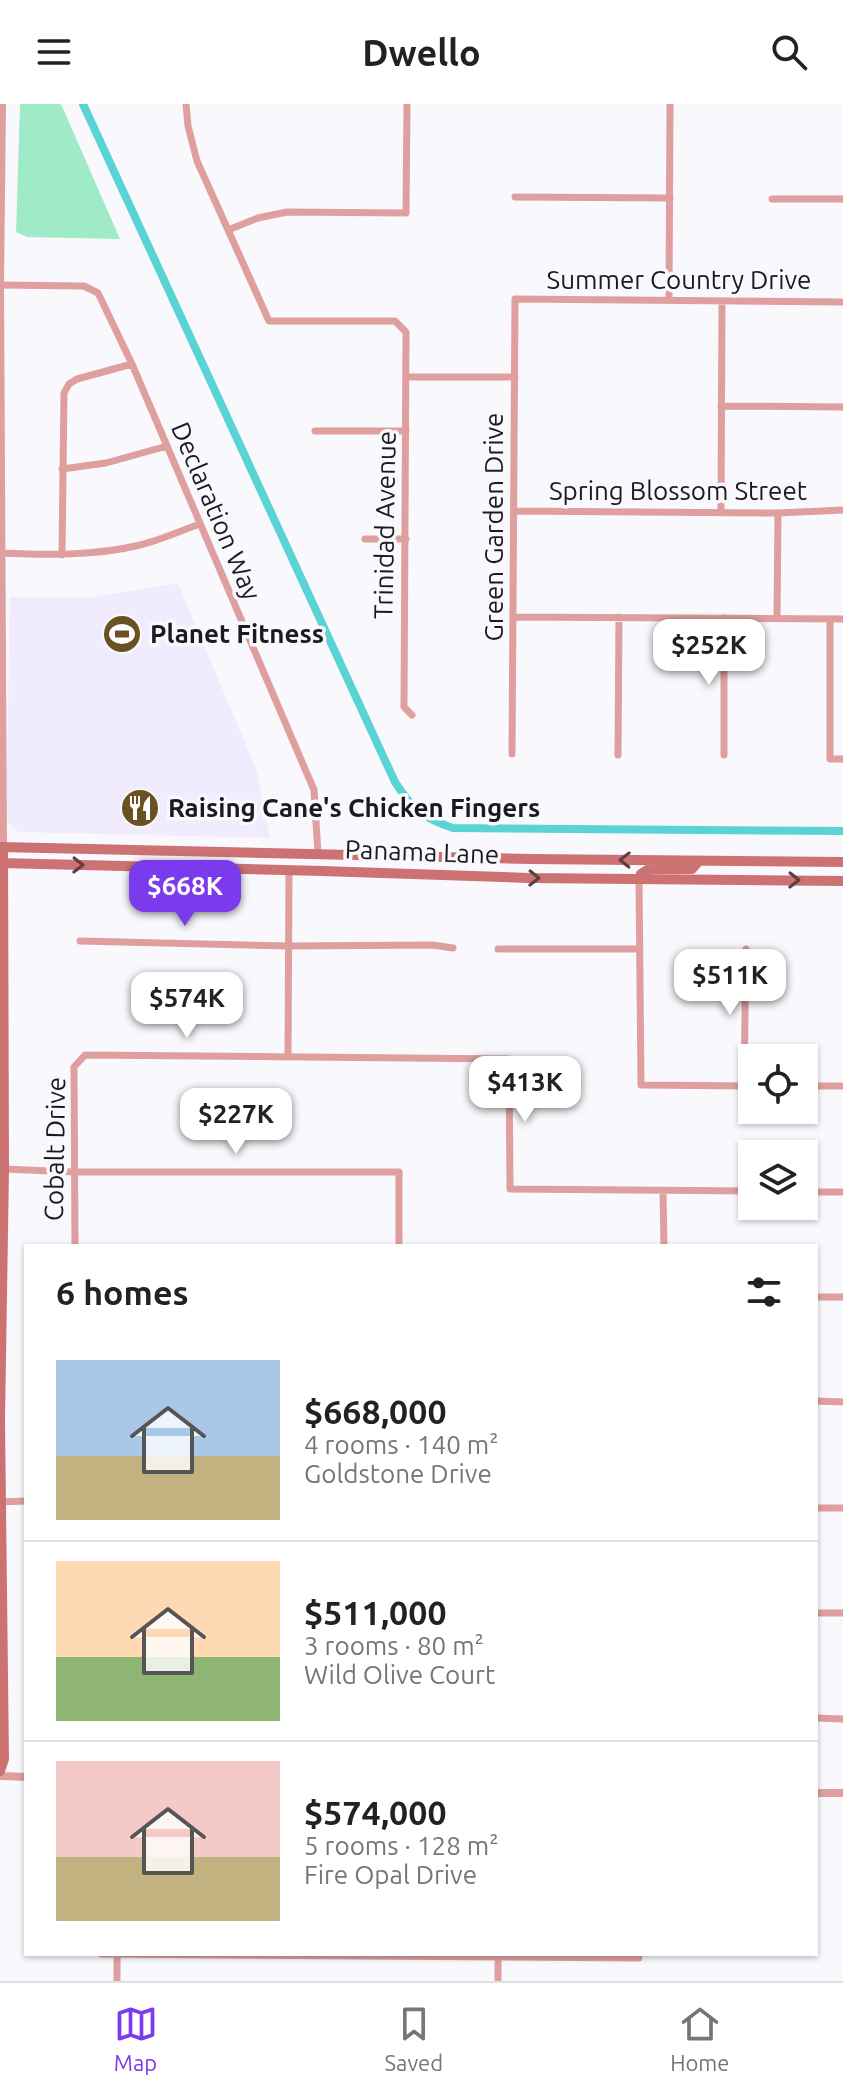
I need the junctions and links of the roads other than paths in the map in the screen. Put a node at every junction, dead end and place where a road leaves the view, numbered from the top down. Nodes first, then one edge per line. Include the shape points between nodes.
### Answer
1 (2, 104) edge
2 (186, 104) edge
3 (407, 104) edge
4 (670, 104) edge
5 (515, 197) dead end
6 (670, 198) junction
7 (772, 199) dead end
8 (843, 199) edge
9 (228, 230) junction
10 (0, 252) edge
11 (0, 285) edge
12 (515, 299) joint
13 (669, 300) junction
14 (722, 301) junction
15 (843, 302) edge
16 (132, 364) junction
17 (407, 377) junction
18 (515, 377) junction
19 (721, 406) junction
20 (843, 407) edge
21 (315, 431) dead end
22 (406, 431) junction
23 (167, 446) junction
24 (62, 469) junction
25 (843, 510) edge
26 (514, 511) junction
27 (721, 512) junction
28 (778, 513) junction
29 (200, 524) junction
30 (365, 539) dead end
31 (406, 539) junction
32 (1, 553) edge
33 (62, 555) junction
34 (513, 617) junction
35 (619, 617) junction
36 (724, 618) junction
37 (777, 618) junction
38 (830, 619) junction
39 (843, 619) edge
40 (412, 715) dead end
41 (512, 754) dead end
42 (618, 755) dead end
43 (724, 755) dead end
44 (843, 759) edge
45 (1, 847) edge
46 (318, 854) junction
47 (699, 861) junction
48 (843, 862) edge
49 (1, 863) edge
50 (289, 870) junction
51 (639, 879) junction
52 (843, 881) edge
53 (80, 941) dead end
54 (288, 946) junction
55 (453, 948) dead end
56 (498, 949) dead end
57 (640, 949) junction
58 (746, 949) dead end
59 (747, 1044) edge
60 (288, 1056) junction
61 (738, 1086) edge
62 (818, 1086) edge
63 (843, 1086) edge
64 (1, 1090) edge
65 (2, 1168) edge
66 (74, 1172) junction
67 (663, 1191) junction
68 (738, 1191) edge
69 (818, 1192) edge
70 (843, 1192) edge
71 (75, 1244) edge
72 (399, 1244) edge
73 (664, 1244) edge
74 (818, 1297) edge
75 (843, 1297) edge
76 (1, 1324) edge
77 (818, 1401) edge
78 (843, 1402) edge
79 (24, 1501) edge
80 (1, 1502) edge
81 (818, 1508) edge
82 (843, 1508) edge
83 (818, 1613) edge
84 (843, 1613) edge
85 (818, 1718) edge
86 (843, 1719) edge
87 (0, 1774) edge
88 (24, 1777) edge
89 (818, 1793) edge
90 (843, 1793) edge
91 (117, 1956) edge
92 (498, 1956) edge
93 (545, 1956) edge
94 (639, 1958) dead end
95 (117, 1981) edge
96 (498, 1981) edge

1 - 10 street
2 - 9 street via 197,161
3 - 9 street via 406,213 287,212
4 - 6 street
5 - 6 street
6 - 13 street
7 - 8 street
9 - 17 street, Trinidad Avenue via 269,321 395,321 406,332
10 - 11 street
11 - 16 street, Declaration Way via 84,286 98,293
11 - 32 street
12 - 13 street, Summer Country Drive
12 - 18 street, Green Garden Drive
13 - 14 street, Summer Country Drive
14 - 15 street, Summer Country Drive
14 - 19 street
16 - 23 street, Declaration Way
16 - 24 street via 69,384 64,393
17 - 18 street
17 - 22 street, Trinidad Avenue
18 - 26 street, Green Garden Drive
19 - 20 street
19 - 27 street
21 - 22 street
22 - 31 street, Trinidad Avenue
23 - 24 street
23 - 29 street, Declaration Way
24 - 33 street
25 - 28 street, Spring Blossom Street
26 - 27 street, Spring Blossom Street
26 - 34 street, Green Garden Drive
27 - 28 street, Spring Blossom Street
28 - 37 street
29 - 33 street via 143,545
29 - 46 street, Declaration Way via 314,790
30 - 31 street
31 - 40 street, Trinidad Avenue via 404,707
32 - 33 street
32 - 45 street
34 - 35 street
34 - 41 street, Green Garden Drive
35 - 36 street
35 - 42 street
36 - 37 street
36 - 43 street
37 - 38 street
38 - 39 street
38 - 44 street via 830,759
45 - 46 main road, Panama Lane
45 - 49 main road
47 -> 46 main road, Panama Lane
46 - 50 main road
47 - 48 main road, Panama Lane
47 - 51 main road via 692,869 649,869
49 -> 50 main road, Panama Lane
49 - 64 main road
50 -> 51 main road, Panama Lane
50 - 54 street
51 -> 52 main road, Panama Lane
51 - 57 street
53 - 54 street
54 - 55 street
54 - 60 street
56 - 57 street
57 - 61 street via 641,1085
58 - 59 street
60 - 66 street, Cobalt Drive via 85,1055 74,1067
60 - 67 street via 509,1059 510,1189
62 - 63 street
64 - 65 main road
65 - 66 street
65 - 76 main road
66 - 71 street, Cobalt Drive
66 - 72 street via 399,1172
67 - 68 street
67 - 73 street
69 - 70 street
74 - 75 street
76 - 80 main road
77 - 78 street
79 - 80 street
80 - 87 main road
81 - 82 street
83 - 84 street
85 - 86 street
87 - 88 street
89 - 90 street
91 - 95 street
92 - 96 street
93 - 94 street

